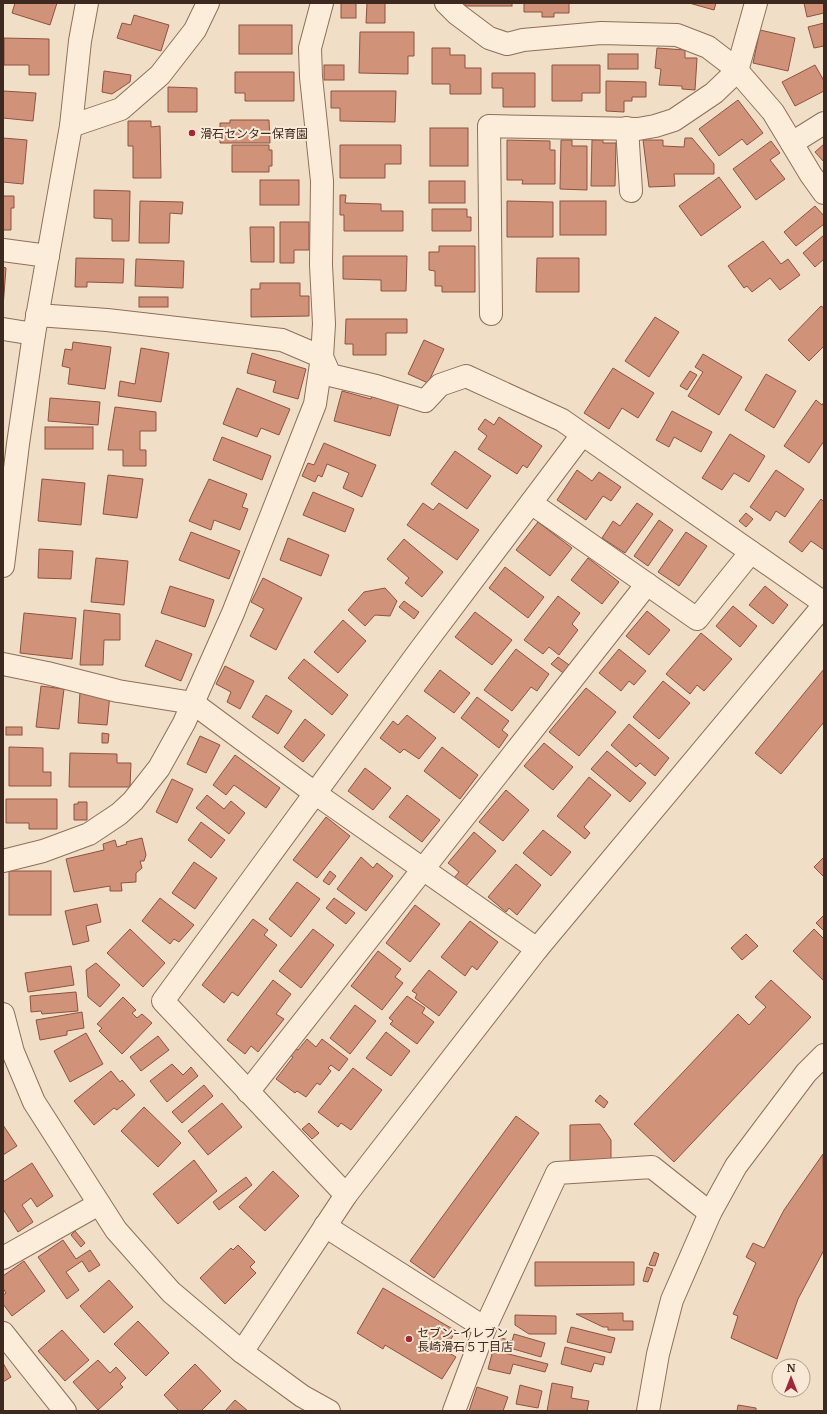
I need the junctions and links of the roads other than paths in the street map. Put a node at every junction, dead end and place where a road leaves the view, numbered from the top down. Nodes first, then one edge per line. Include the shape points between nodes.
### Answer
1 (87, 3) edge
2 (208, 3) edge
3 (322, 3) edge
4 (446, 3) edge
5 (756, 3) edge
6 (737, 71) junction
7 (824, 123) edge
8 (71, 126) junction
9 (628, 128) junction
10 (792, 144) junction
11 (631, 191) dead end
12 (824, 193) edge
13 (3, 250) edge
14 (48, 256) junction
15 (490, 314) dead end
16 (36, 325) junction
17 (3, 329) edge
18 (322, 357) junction
19 (582, 435) junction
20 (531, 503) junction
21 (751, 552) junction
22 (4, 556) edge
23 (647, 584) junction
24 (824, 604) edge
25 (3, 664) edge
26 (193, 703) junction
27 (316, 794) junction
28 (3, 861) edge
29 (424, 870) junction
30 (537, 949) junction
31 (3, 1014) edge
32 (824, 1055) edge
33 (248, 1092) junction
34 (346, 1195) junction
35 (99, 1204) junction
36 (710, 1213) junction
37 (325, 1226) junction
38 (3, 1258) edge
39 (485, 1328) junction
40 (3, 1333) edge
41 (242, 1352) junction
42 (65, 1411) edge
43 (329, 1411) edge
44 (454, 1411) edge
45 (648, 1411) edge

1 - 8 street via 80,41
2 - 8 street via 195,30 160,75 121,109
3 - 18 street via 310,48 322,181
4 - 6 street via 489,38 508,44 523,40 601,33 677,35 708,47
5 - 6 street
6 - 9 street via 714,93 674,120 655,126
6 - 10 street via 773,112
7 - 10 street
8 - 14 street
9 - 11 street
9 - 15 street via 489,126
10 - 12 street
13 - 14 street
14 - 16 street
16 - 17 street
16 - 18 street via 107,320 282,340
16 - 22 street
18 - 19 street via 330,375 425,401 440,385 466,376 562,420
18 - 26 street via 315,404 233,613
19 - 20 street
19 - 21 street
20 - 23 street
20 - 27 street
21 - 23 street via 697,619
21 - 24 street
23 - 29 street
24 - 30 street
25 - 26 street via 118,691
26 - 27 street
26 - 28 street via 159,768 133,801 119,814 89,834 42,851
27 - 29 street
27 - 33 street via 162,1001
29 - 30 street
29 - 33 street
30 - 34 street
31 - 35 street via 13,1052 34,1102
32 - 36 street via 806,1073 736,1166
33 - 34 street
34 - 37 street
35 - 38 street
35 - 41 street via 116,1230 171,1292
36 - 39 street via 652,1167 557,1173
36 - 45 street via 672,1300 658,1354
37 - 39 street
37 - 41 street
39 - 44 street
40 - 42 street
41 - 43 street via 302,1396

